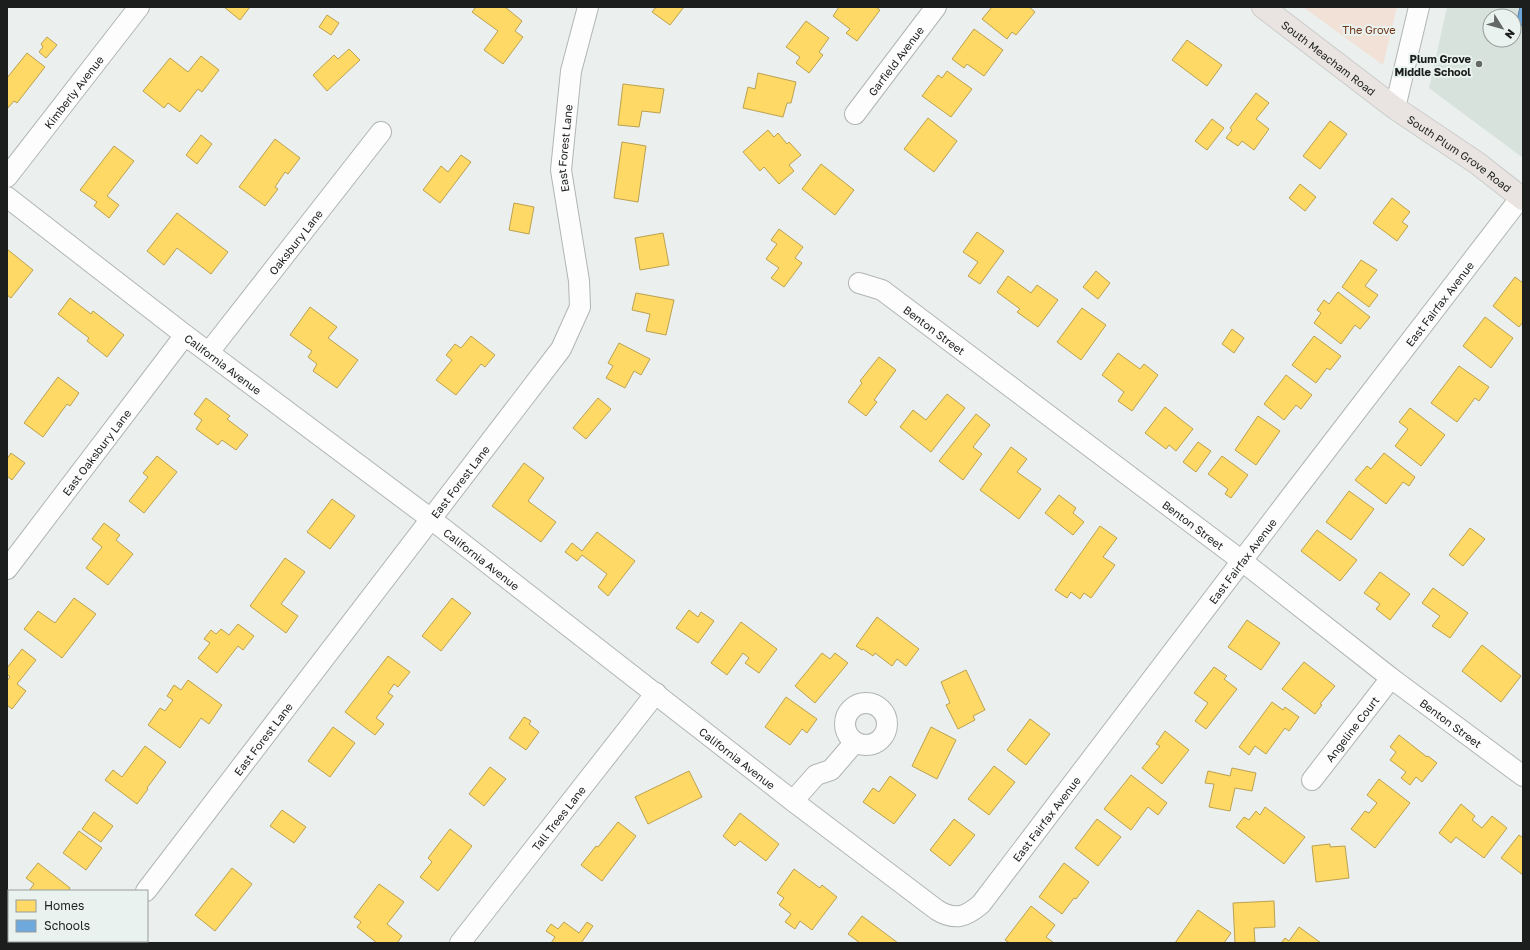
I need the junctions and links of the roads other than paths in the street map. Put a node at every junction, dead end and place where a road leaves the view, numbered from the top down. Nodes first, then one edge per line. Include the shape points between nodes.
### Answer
1 (139, 7) edge
2 (588, 7) edge
3 (936, 7) edge
4 (1263, 7) edge
5 (1419, 7) edge
6 (1395, 108) junction
7 (854, 114) dead end
8 (381, 132) dead end
9 (7, 177) edge
10 (7, 197) edge
11 (1522, 198) edge
12 (859, 283) dead end
13 (185, 335) junction
14 (209, 352) junction
15 (431, 519) junction
16 (1242, 561) junction
17 (7, 568) edge
18 (1391, 678) junction
19 (656, 693) junction
20 (855, 742) dead end
21 (1523, 776) edge
22 (1312, 780) dead end
23 (793, 801) junction
24 (147, 890) edge
25 (957, 916) joint
26 (460, 943) edge

1 - 9 street, Kimberly Avenue
2 - 15 street, East Forest Lane via 571,71 561,170 579,281 580,307 561,349
3 - 7 street, Garfield Avenue
4 - 6 main road, South Meacham Road
5 - 6 street
6 - 11 main road, South Plum Grove Road via 1478,164
8 - 14 street, Oaksbury Lane
10 - 13 street, California Avenue
11 - 16 street, East Fairfax Avenue
12 - 16 street, Benton Street via 882,290
13 - 14 street, California Avenue
13 - 17 street, East Oaksbury Lane
14 - 15 street, California Avenue
15 - 19 street, California Avenue
15 - 24 street, East Forest Lane
16 - 18 street, Benton Street
16 - 25 street, East Fairfax Avenue via 982,904 971,913
18 - 21 street, Benton Street
18 - 22 street, Angeline Court
19 - 23 street, California Avenue
19 - 26 street, Tall Trees Lane
20 - 23 street via 831,770 816,775
23 - 25 street, California Avenue via 937,910 946,916

